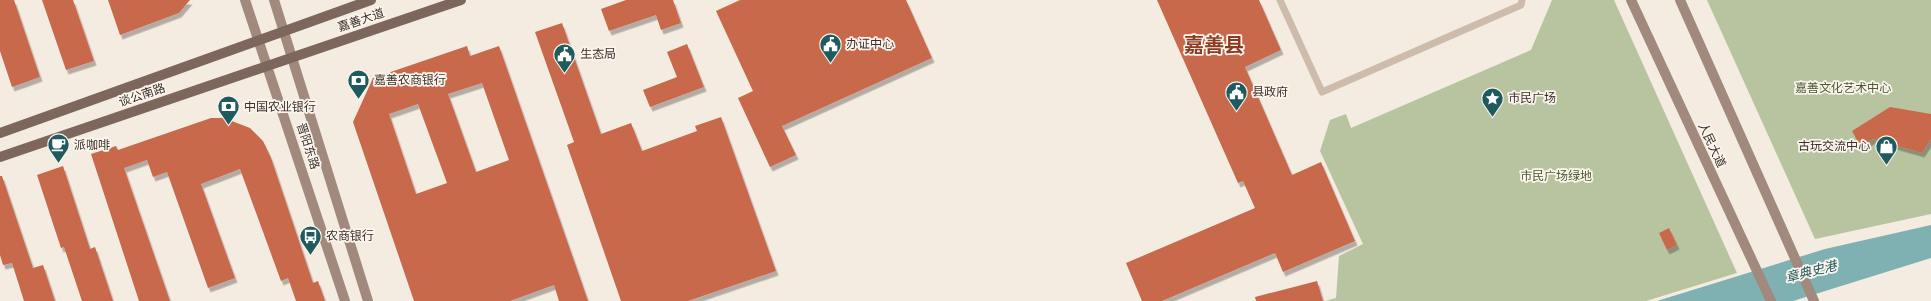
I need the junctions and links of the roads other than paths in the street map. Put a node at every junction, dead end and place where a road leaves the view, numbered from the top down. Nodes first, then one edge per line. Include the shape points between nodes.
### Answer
1 (245, 0) edge
2 (274, 0) edge
3 (372, 0) edge
4 (461, 0) edge
5 (1280, 0) edge
6 (1522, 0) edge
7 (1631, 0) edge
8 (1680, 0) edge
9 (283, 30) junction
10 (258, 40) junction
11 (292, 57) junction
12 (267, 65) junction
13 (0, 133) edge
14 (0, 158) edge
15 (345, 301) edge
16 (368, 301) edge
17 (1771, 301) edge
18 (1814, 301) edge

1 - 10 main road, 晋阳东路
2 - 9 main road, 晋阳东路
3 - 9 main road, 嘉善大道
4 - 11 main road, 嘉善大道
5 - 6 lane via 1322,92 1521,5
7 - 17 main road, 人民大道
8 - 18 main road
9 - 10 main road, 谈公南路
9 - 11 main road, 晋阳东路
10 - 12 main road, 晋阳东路
10 - 13 main road, 谈公南路
11 - 12 main road, 谈公南路
11 - 16 main road, 晋阳东路
12 - 14 main road, 谈公南路
12 - 15 main road, 晋阳东路

